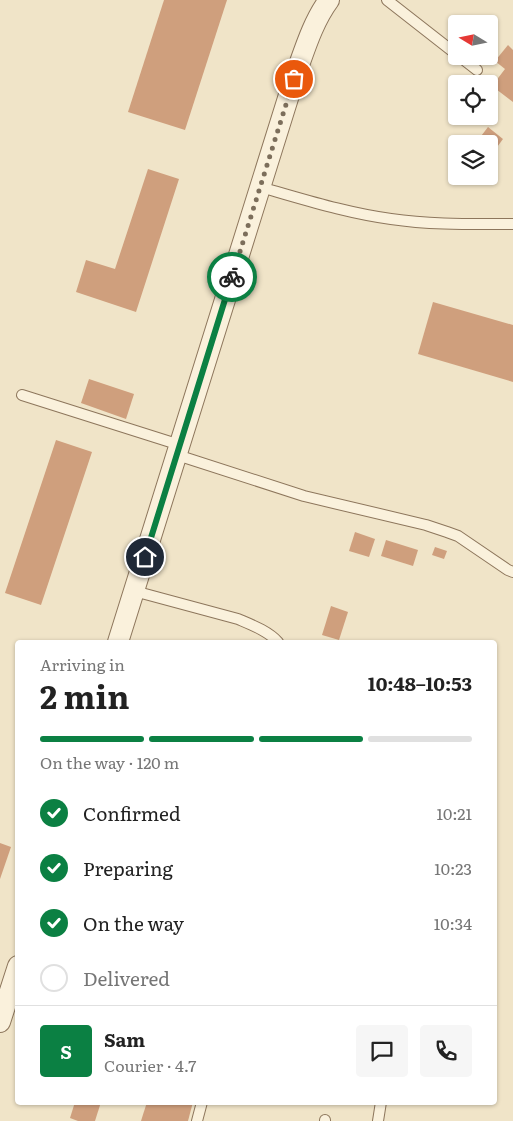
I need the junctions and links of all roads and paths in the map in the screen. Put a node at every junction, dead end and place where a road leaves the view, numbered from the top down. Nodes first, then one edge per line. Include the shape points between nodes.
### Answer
1 (329, 0) edge
2 (386, 0) edge
3 (448, 48) edge
4 (471, 65) edge
5 (478, 70) dead end
6 (260, 187) junction
7 (513, 224) edge
8 (22, 395) dead end
9 (178, 450) junction
10 (513, 572) edge
11 (134, 591) junction
12 (119, 640) edge
13 (275, 640) edge
14 (15, 974) edge
15 (2, 1011) edge
16 (201, 1105) edge
17 (381, 1105) edge
18 (197, 1121) edge
19 (378, 1121) edge

1 - 6 street via 308,41
2 - 3 lane
4 - 5 lane
6 - 7 lane via 346,211 391,219 438,224
6 - 9 street
8 - 9 lane
9 - 10 lane via 318,500 426,525 458,536
9 - 11 street
11 - 12 street
11 - 13 lane via 253,625
14 - 15 street
16 - 18 lane
17 - 19 lane

